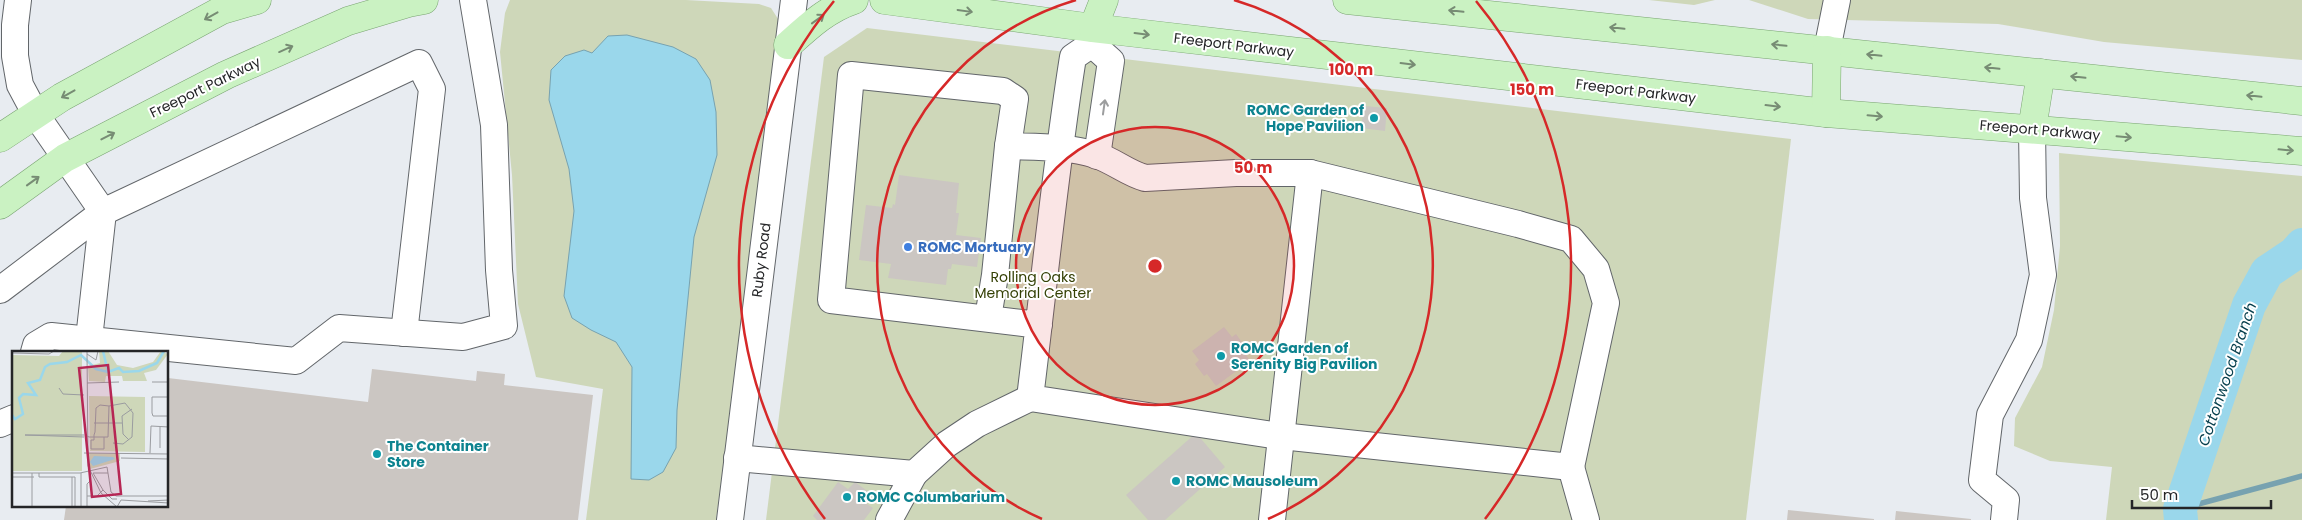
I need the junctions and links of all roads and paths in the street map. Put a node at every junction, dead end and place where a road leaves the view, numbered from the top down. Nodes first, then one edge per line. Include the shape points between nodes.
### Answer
1 (18, 0) edge
2 (256, 0) edge
3 (424, 0) edge
4 (473, 0) edge
5 (794, 0) edge
6 (854, 0) edge
7 (884, 0) edge
8 (1086, 0) edge
9 (1104, 0) edge
10 (1348, 0) edge
11 (1837, 0) edge
12 (1092, 36) junction
13 (788, 45) junction
14 (1827, 50) junction
15 (2041, 73) junction
16 (2302, 101) edge
17 (1826, 112) junction
18 (36, 115) junction
19 (2032, 129) junction
20 (0, 138) edge
21 (1008, 146) junction
22 (1061, 148) junction
23 (2302, 151) edge
24 (1097, 156) junction
25 (65, 158) junction
26 (1310, 173) junction
27 (0, 205) edge
28 (103, 212) junction
29 (0, 290) edge
30 (988, 318) junction
31 (1039, 325) junction
32 (404, 333) junction
33 (89, 339) junction
34 (34, 351) edge
35 (1030, 398) junction
36 (12, 419) edge
37 (0, 424) edge
38 (1281, 436) junction
39 (737, 458) junction
40 (1571, 467) junction
41 (914, 474) junction
42 (730, 520) edge
43 (889, 520) edge
44 (1272, 520) edge
45 (1586, 520) edge
46 (2004, 520) edge

1 - 18 street via 15,56 20,84
2 -> 18 main road via 222,10 62,97
25 -> 3 main road, Freeport Parkway via 226,75 330,29
4 - 32 street via 494,125 504,326 463,337
5 - 13 street, Ruby Road
13 -> 6 main road via 814,21 836,6
7 -> 12 main road, Freeport Parkway
8 - 12 main road
9 - 12 main road
14 -> 10 main road
11 - 14 street
12 -> 17 main road, Freeport Parkway
12 - 22 street via 1073,57
24 -> 12 street via 1111,61
13 - 39 street, Ruby Road
15 -> 14 main road
14 - 17 main road
16 -> 15 main road
15 - 19 main road
17 -> 19 main road, Freeport Parkway
18 - 20 main road
18 - 25 street
19 -> 23 main road, Freeport Parkway
19 - 46 street via 2033,198 2043,275 2029,340 1990,416 1982,480 2006,500
21 - 22 street
21 - 30 street
21 - 30 street via 1014,99 1003,91 851,75 831,300
22 - 24 street
22 - 31 street
24 - 26 street via 1146,178
27 -> 25 main road, Freeport Parkway
25 - 28 street
26 - 38 street
26 - 40 street via 1571,239 1596,269 1606,303
28 - 29 street
28 - 32 street via 419,63 432,89
28 - 33 street
30 - 31 street
31 - 35 street
32 - 33 street via 339,328 296,361
33 - 34 street via 51,336 36,345
35 - 38 street
35 - 41 street via 977,424 947,444
36 - 37 street
38 - 40 street
38 - 44 street
39 - 41 street
39 - 42 street, Ruby Road
40 - 45 street
41 - 43 street

